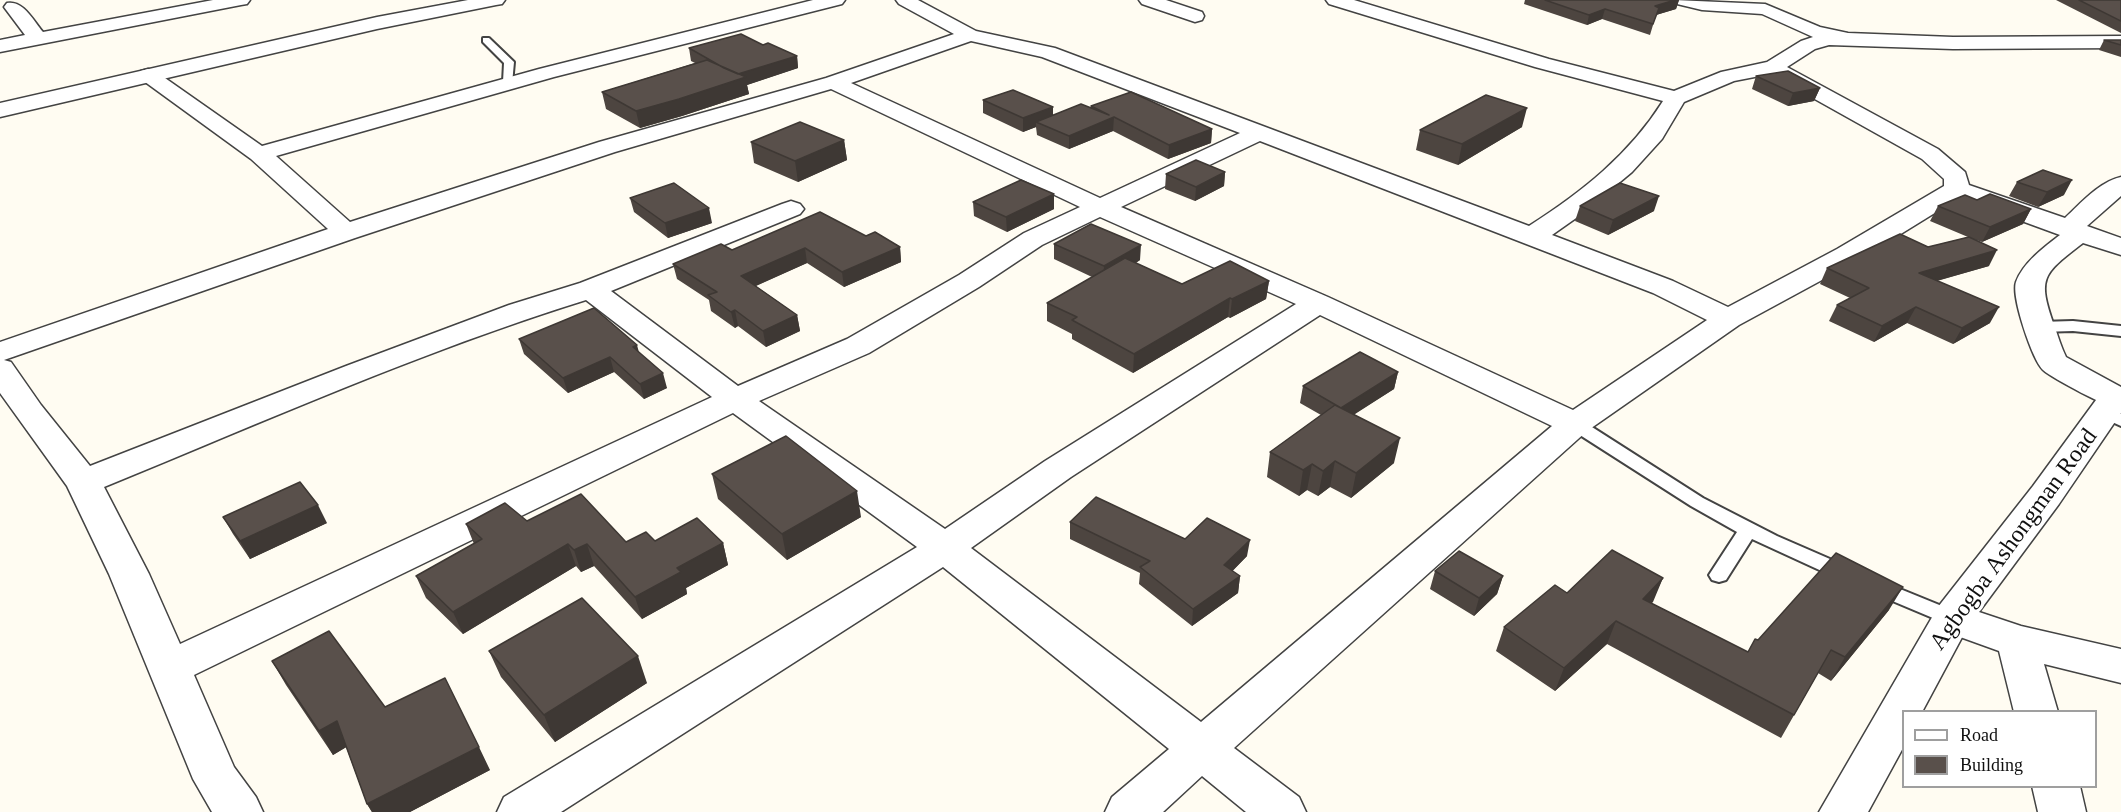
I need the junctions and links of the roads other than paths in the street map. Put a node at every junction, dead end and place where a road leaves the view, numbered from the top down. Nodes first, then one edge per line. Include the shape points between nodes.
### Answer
1 (241, 0) edge
2 (496, 0) edge
3 (836, 0) edge
4 (905, 0) edge
5 (1148, 0) edge
6 (1335, 0) edge
7 (1683, 0) edge
8 (448, 4) edge
9 (13, 7) dead end
10 (1194, 16) dead end
11 (970, 35) junction
12 (38, 39) junction
13 (1859, 39) junction
14 (486, 40) dead end
15 (2121, 42) edge
16 (0, 46) edge
17 (1773, 67) junction
18 (148, 75) junction
19 (508, 82) junction
20 (833, 82) junction
21 (1677, 98) junction
22 (0, 110) edge
23 (1259, 133) junction
24 (259, 154) junction
25 (2121, 184) edge
26 (1958, 189) junction
27 (1099, 207) junction
28 (791, 209) dead end
29 (2074, 231) junction
30 (346, 232) junction
31 (1533, 236) junction
32 (2121, 247) edge
33 (590, 289) junction
34 (1318, 303) junction
35 (1728, 320) junction
36 (2040, 327) junction
37 (2121, 331) edge
38 (0, 352) edge
39 (0, 369) edge
40 (735, 399) junction
41 (2117, 408) edge
42 (1575, 424) junction
43 (83, 482) junction
44 (1748, 530) junction
45 (945, 548) junction
46 (1719, 575) dead end
47 (1952, 618) junction
48 (2017, 641) junction
49 (2121, 666) edge
50 (169, 668) junction
51 (2036, 710) edge
52 (1204, 750) junction
53 (2056, 788) edge
54 (239, 812) edge
55 (521, 812) edge
56 (1129, 812) edge
57 (1282, 812) edge
58 (1843, 812) edge
59 (2062, 812) edge

1 - 12 street
2 - 8 street
3 - 19 street via 675,37
4 - 11 street
5 - 10 street
6 - 21 street via 1542,63
7 - 13 street via 1702,5 1755,6 1815,32
8 - 18 street
9 - 12 street
11 - 20 street
11 - 23 street via 1048,52
12 - 16 street
13 - 15 street
13 - 17 street via 1828,39 1808,45
14 - 19 lane via 509,62
17 - 21 street via 1728,76
17 - 26 street via 1930,154 1956,177
18 - 22 street
18 - 24 street
19 - 24 street
20 - 27 street
20 - 30 street via 607,147
21 - 31 street via 1654,134 1623,167
23 - 27 street
23 - 31 street
24 - 30 street
25 - 29 street via 2099,200
26 - 29 street
26 - 35 street
27 - 34 street
27 - 40 street via 1033,239 858,346
28 - 33 street
29 - 32 street
29 - 36 street via 2030,282 2030,296
30 - 38 street
31 - 35 street via 1663,287
33 - 40 street
33 - 43 street via 458,334
34 - 42 street
34 - 45 street via 1058,469
35 - 42 street
36 - 37 lane
36 - 41 street via 2047,354 2054,363
39 - 43 street
40 - 45 street
40 - 50 street
41 - 47 street, Agbogba Ashongman Road
42 - 44 lane
42 - 52 street
43 - 50 street via 129,574
44 - 46 lane
44 - 47 lane
45 - 52 street
45 - 55 street
47 - 48 street
47 - 58 street, Agbogba Ashongman Road
48 - 49 street
48 - 51 street
50 - 54 street via 216,779
52 - 56 street
52 - 57 street
53 - 59 street

